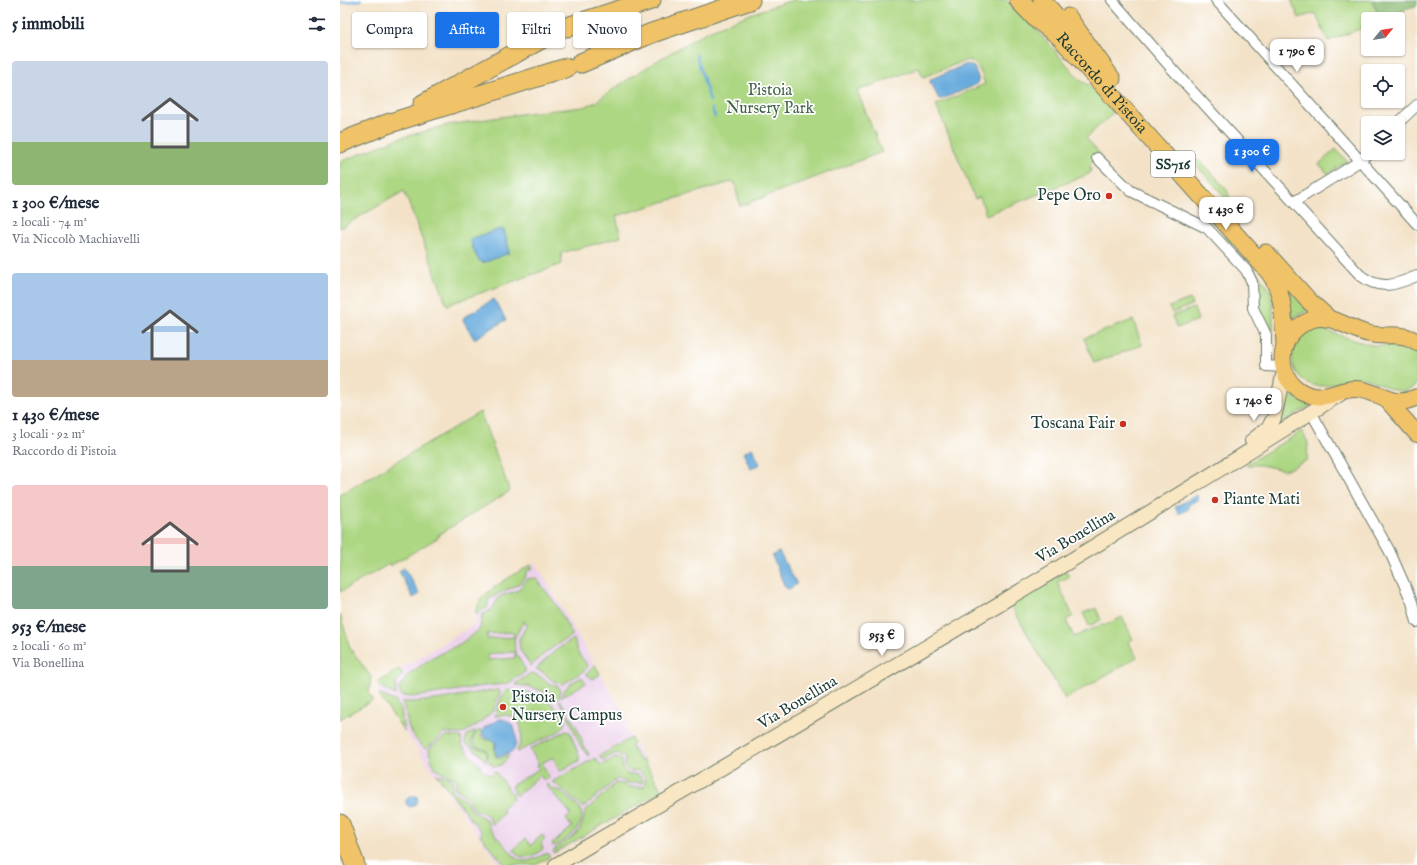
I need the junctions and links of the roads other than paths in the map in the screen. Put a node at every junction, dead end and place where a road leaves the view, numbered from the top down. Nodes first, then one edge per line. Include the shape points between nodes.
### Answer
1 (665, 0) edge
2 (715, 0) edge
3 (750, 0) edge
4 (1019, 0) edge
5 (1027, 0) edge
6 (1042, 0) edge
7 (1054, 0) edge
8 (1112, 0) edge
9 (1216, 0) edge
10 (648, 1) edge
11 (652, 33) junction
12 (1059, 35) junction
13 (1112, 79) junction
14 (1417, 104) edge
15 (1405, 117) edge
16 (387, 124) junction
17 (340, 143) edge
18 (1097, 158) dead end
19 (1360, 161) junction
20 (1294, 202) junction
21 (1417, 224) edge
22 (1417, 276) edge
23 (1328, 318) junction
24 (1410, 334) edge
25 (1417, 342) edge
26 (1285, 343) junction
27 (1284, 369) junction
28 (1346, 390) junction
29 (1417, 397) edge
30 (1387, 400) junction
31 (1310, 412) junction
32 (1417, 434) edge
33 (1221, 469) junction
34 (1417, 622) edge
35 (340, 824) edge
36 (355, 865) edge
37 (556, 865) edge

1 - 10 highway
2 - 11 highway
3 - 11 highway
4 - 12 highway via 1037,20
5 - 12 highway, Raccordo di Pistoia / SS716
6 - 13 highway, Raccordo di Pistoia / SS716
7 - 13 highway
8 - 20 street
9 - 19 street
10 - 16 highway via 560,30
11 - 16 highway via 573,66
12 - 26 highway, Raccordo di Pistoia / SS716 via 1272,276 1280,293
13 - 23 highway, Raccordo di Pistoia / SS716 via 1309,301
14 - 15 street
16 - 17 highway
18 - 27 street via 1131,191 1210,230 1246,270 1252,282 1253,308 1266,335 1266,366
19 - 20 street
19 - 21 street
20 - 22 street via 1365,279 1388,286
23 - 24 main road via 1370,334
23 - 26 main road via 1315,318 1305,322 1294,330
24 - 25 main road
26 - 27 main road
27 - 28 main road via 1296,387 1311,395 1322,397
27 - 33 main road, Via Bonellina via 1272,422
28 - 30 main road via 1366,390
28 - 31 main road, Via Bonellina
29 - 30 main road via 1406,401
30 - 32 main road
31 - 33 main road, Via Bonellina
31 - 34 street via 1389,550 1412,602
33 - 37 main road, Via Bonellina
35 - 36 highway

